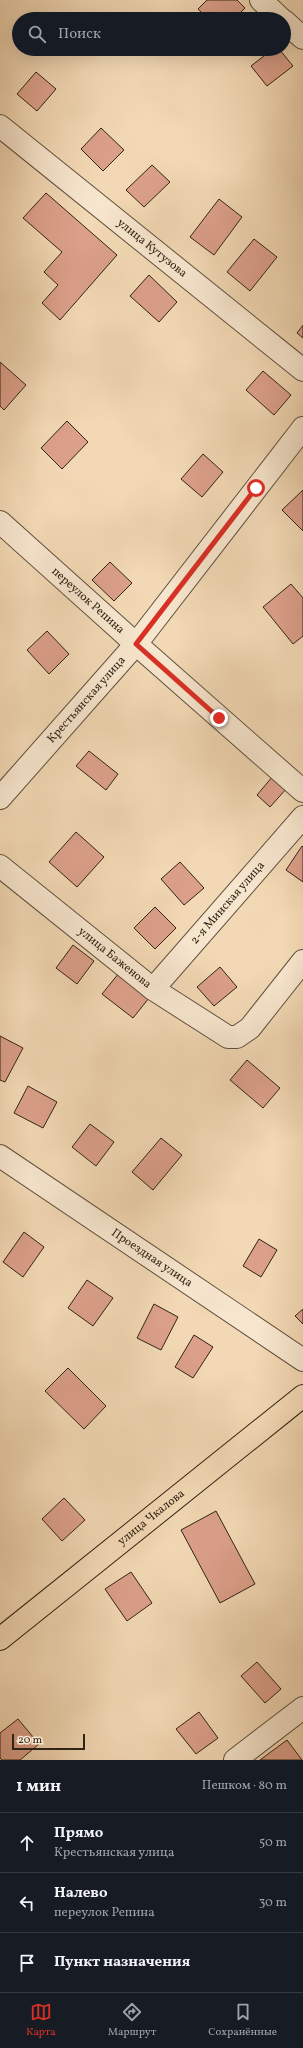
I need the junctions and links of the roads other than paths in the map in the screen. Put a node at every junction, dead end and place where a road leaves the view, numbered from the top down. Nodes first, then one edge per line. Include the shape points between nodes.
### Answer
1 (261, 0) edge
2 (274, 12) edge
3 (291, 27) edge
4 (303, 38) edge
5 (0, 126) edge
6 (303, 370) edge
7 (303, 428) edge
8 (0, 522) edge
9 (136, 644) junction
10 (303, 791) edge
11 (0, 798) edge
12 (303, 817) edge
13 (0, 866) edge
14 (303, 961) edge
15 (153, 989) junction
16 (0, 1156) edge
17 (303, 1360) edge
18 (303, 1396) edge
19 (0, 1639) edge
20 (303, 1708) edge
21 (235, 1760) edge

1 - 2 street
3 - 4 street
5 - 6 street, улица Кутузова
7 - 9 street, Крестьянская улица
8 - 9 street, переулок Репина
9 - 10 street, переулок Репина
9 - 11 street, Крестьянская улица
12 - 15 street, 2-я Минская улица
13 - 15 street, улица Баженова
14 - 15 street, улица Баженова via 250,1028 237,1038 220,1034
16 - 17 street, Проездная улица
18 - 19 main road, улица Чкалова
20 - 21 street

